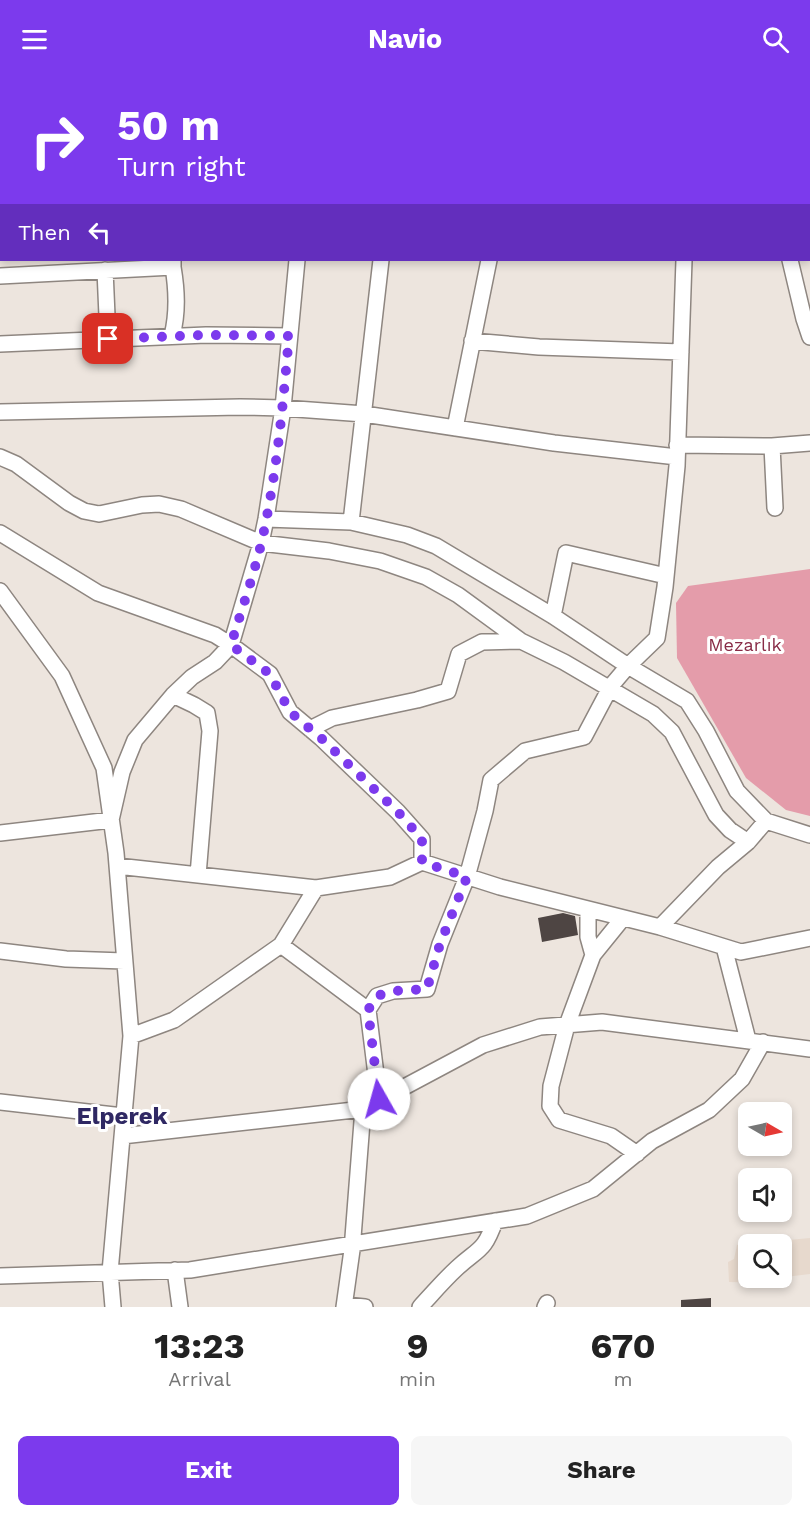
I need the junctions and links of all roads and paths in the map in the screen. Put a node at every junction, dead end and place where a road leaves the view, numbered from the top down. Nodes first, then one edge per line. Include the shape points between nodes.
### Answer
1 (297, 261) edge
2 (381, 261) edge
3 (489, 261) edge
4 (684, 261) edge
5 (790, 261) edge
6 (173, 263) edge
7 (105, 270) junction
8 (0, 276) edge
9 (172, 336) junction
10 (289, 336) junction
11 (810, 337) edge
12 (108, 339) junction
13 (472, 340) junction
14 (0, 344) edge
15 (681, 352) junction
16 (283, 408) junction
17 (0, 412) edge
18 (364, 414) junction
19 (456, 428) junction
20 (810, 443) edge
21 (772, 446) junction
22 (677, 451) junction
23 (0, 457) edge
24 (775, 508) dead end
25 (266, 519) junction
26 (351, 522) junction
27 (0, 533) edge
28 (261, 543) junction
29 (666, 576) junction
30 (0, 591) edge
31 (553, 616) junction
32 (521, 641) junction
33 (231, 645) junction
34 (628, 666) junction
35 (609, 688) junction
36 (173, 695) junction
37 (310, 729) junction
38 (111, 820) junction
39 (766, 821) junction
40 (0, 833) edge
41 (810, 835) edge
42 (748, 842) junction
43 (422, 862) junction
44 (117, 866) junction
45 (198, 875) junction
46 (467, 877) junction
47 (316, 888) junction
48 (588, 909) junction
49 (623, 918) junction
50 (660, 927) junction
51 (810, 938) edge
52 (281, 945) junction
53 (724, 947) junction
54 (0, 951) edge
55 (593, 955) junction
56 (124, 961) junction
57 (368, 1010) junction
58 (567, 1025) junction
59 (131, 1036) junction
60 (748, 1040) junction
61 (764, 1042) junction
62 (810, 1049) edge
63 (379, 1099) junction
64 (0, 1102) edge
65 (363, 1109) junction
66 (123, 1116) junction
67 (122, 1136) junction
68 (637, 1154) junction
69 (495, 1221) junction
70 (352, 1242) junction
71 (174, 1270) junction
72 (110, 1272) junction
73 (0, 1276) edge
74 (344, 1306) edge
75 (113, 1307) edge
76 (180, 1307) edge
77 (365, 1307) edge
78 (420, 1307) edge

1 - 10 street
2 - 18 street
3 - 13 street
4 - 15 street
5 - 11 street
6 - 7 street
6 - 9 street via 177,315
7 - 8 street
7 - 12 street
9 - 10 street
9 - 12 street
10 - 16 street
12 - 14 street
13 - 15 street via 539,347
13 - 19 street
15 - 22 street
16 - 17 street
16 - 18 street
16 - 25 street
18 - 19 street
18 - 26 street
19 - 22 street via 554,442
20 - 21 street
21 - 22 street
21 - 24 street
22 - 29 street
23 - 28 street via 84,511 99,514 159,504 181,509
25 - 26 street
25 - 28 street
26 - 31 street via 407,534 436,546
27 - 33 street via 98,593 215,635
28 - 32 street via 380,561 426,578 458,595
28 - 33 street
29 - 31 street via 566,553
29 - 34 street via 657,638
30 - 38 street via 62,676 104,768
31 - 34 street
32 - 35 street
32 - 37 street via 483,642 459,654 448,691 332,718
33 - 36 street
33 - 37 street via 270,674 290,712
34 - 35 street
34 - 39 street via 687,701 737,790
35 - 42 street via 653,714 672,732 716,815
35 - 46 street via 584,737 525,751 491,780
36 - 38 street via 135,740 122,772
36 - 45 street via 207,713 210,731
37 - 43 street via 422,839
38 - 40 street
38 - 44 street
39 - 41 street
39 - 42 street
42 - 50 street
43 - 46 street
43 - 47 street via 390,877
44 - 45 street
44 - 56 street
45 - 47 street
46 - 48 street
46 - 57 street via 427,989 377,996
47 - 52 street
48 - 49 street
48 - 55 street via 588,937
49 - 50 street
49 - 55 street
50 - 53 street
51 - 53 street via 741,952
52 - 57 street
52 - 59 street via 174,1020
53 - 60 street
54 - 56 street
55 - 58 street
56 - 59 street
57 - 63 street
58 - 60 street via 602,1022
58 - 63 street via 540,1027 483,1045
58 - 68 street via 551,1086 550,1106 559,1120 611,1136
59 - 66 street
60 - 61 street
61 - 62 street
61 - 68 street via 742,1079 709,1110 652,1141
63 - 65 street
64 - 66 street
65 - 67 street
65 - 70 street
66 - 67 street
67 - 72 street
68 - 69 street via 593,1189 527,1216
69 - 70 street
69 - 78 street via 488,1241
70 - 71 street
70 - 74 street
71 - 72 street
71 - 76 street
72 - 73 street
72 - 75 street
74 - 77 street

